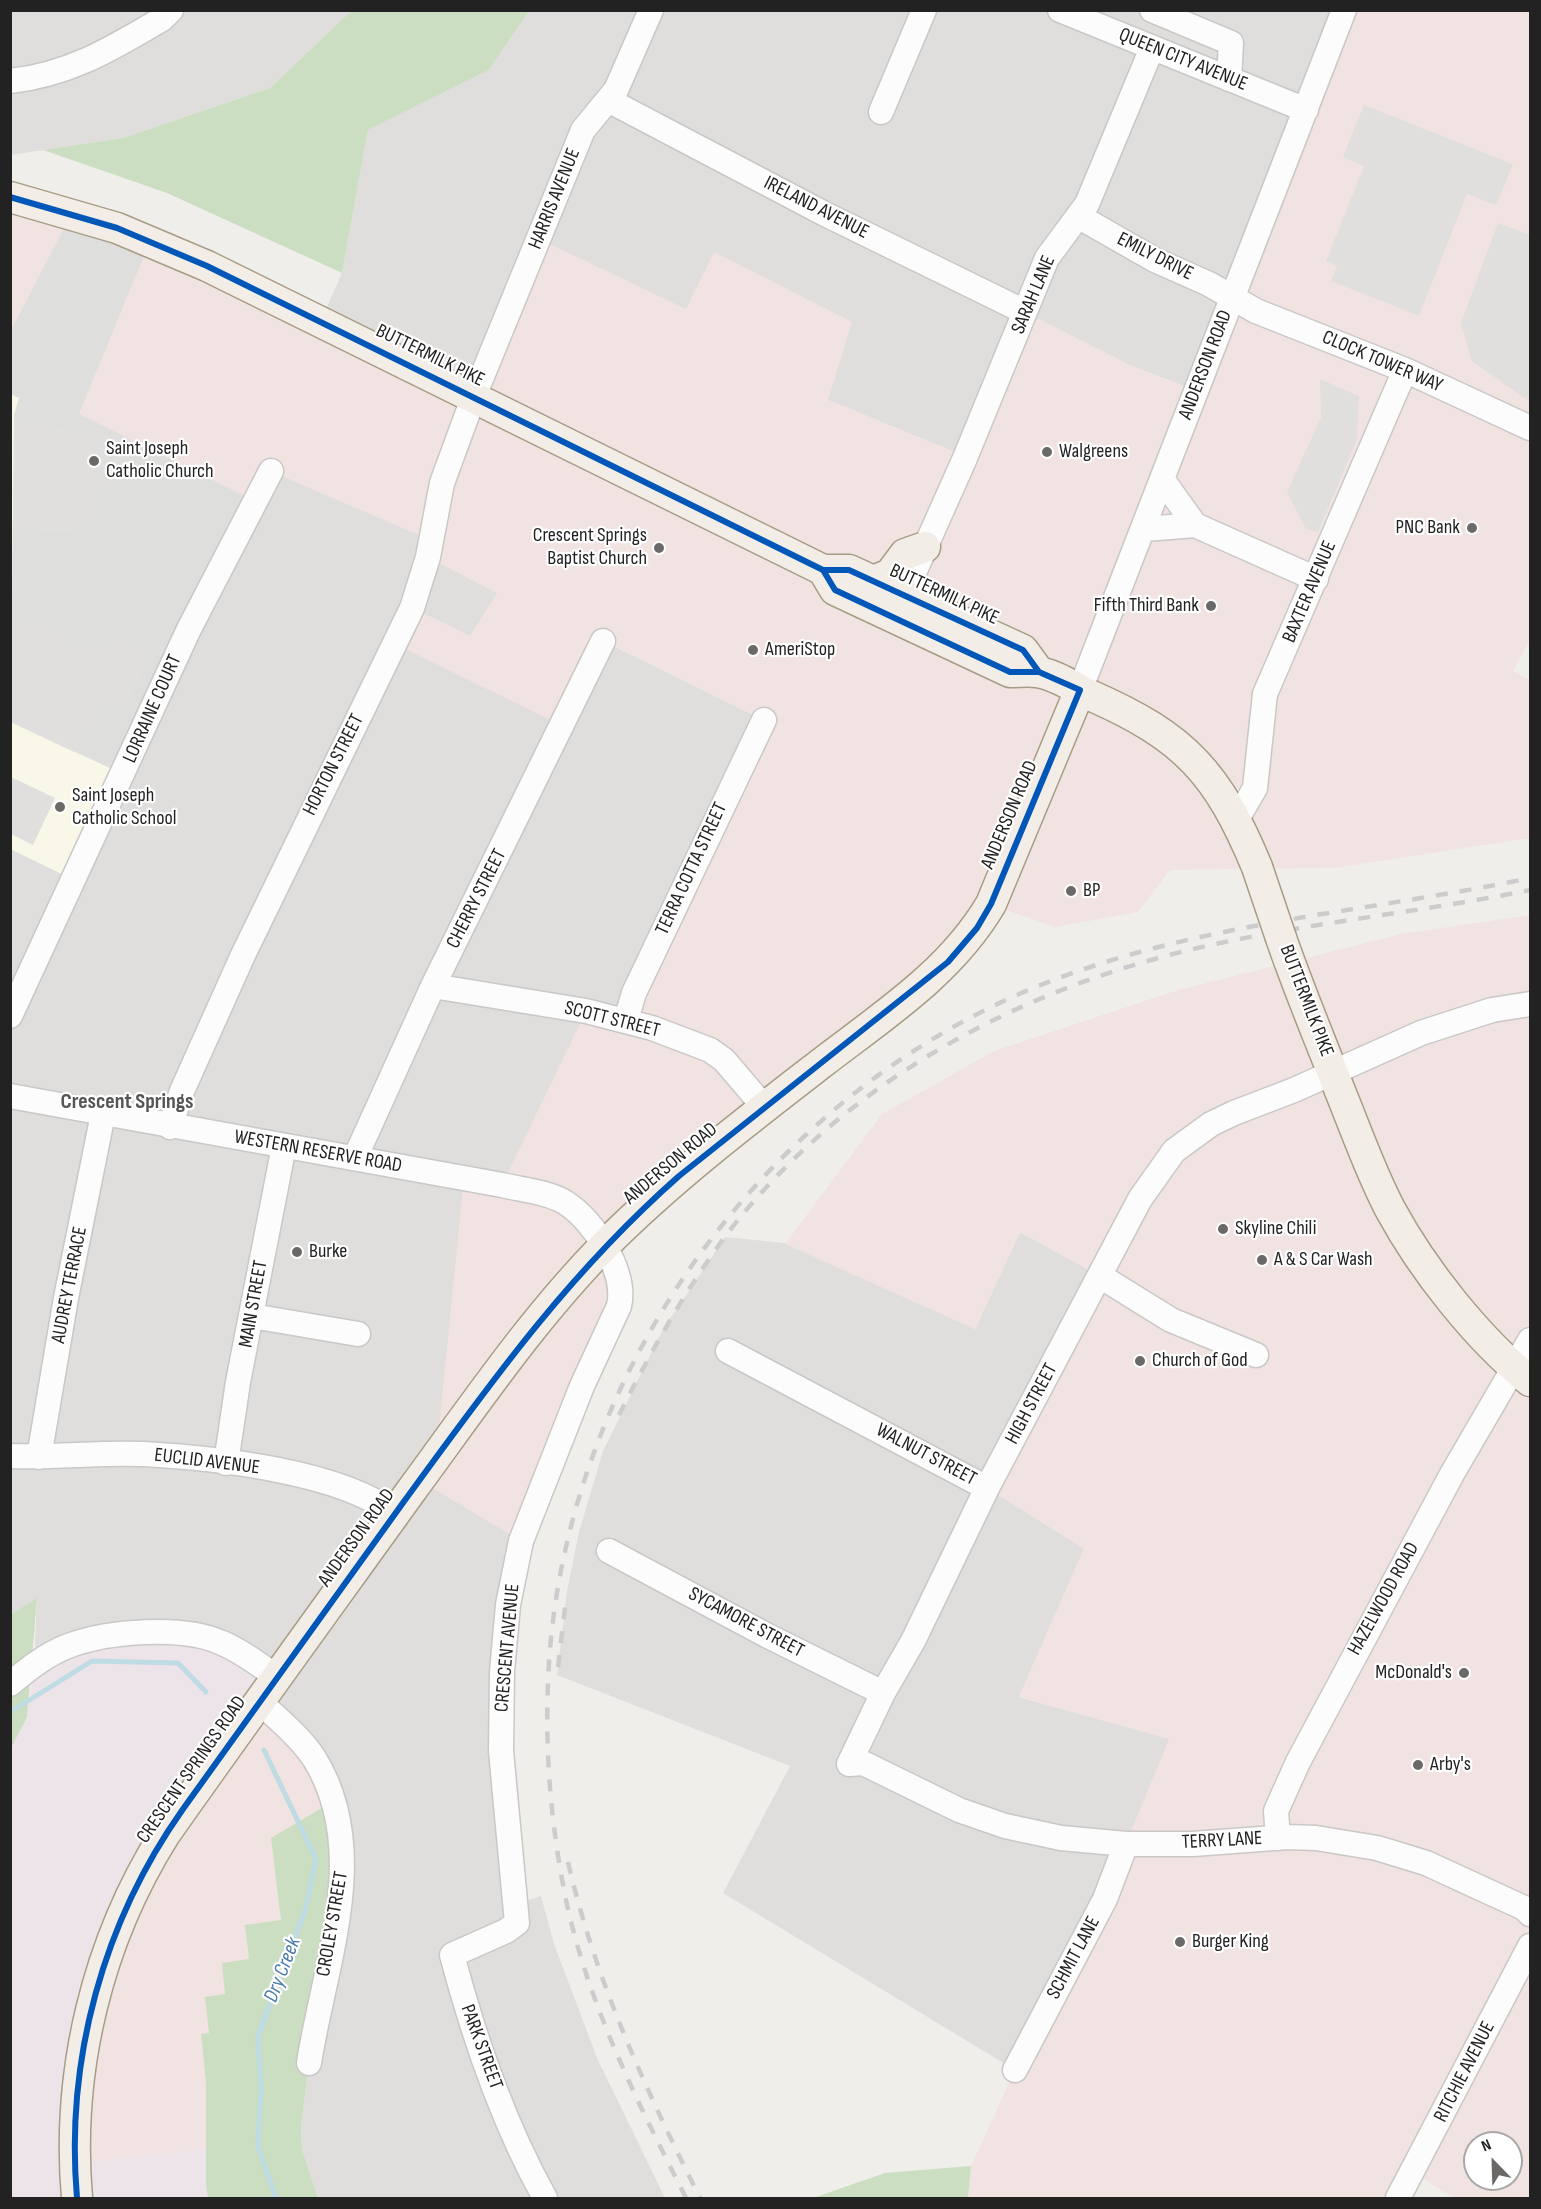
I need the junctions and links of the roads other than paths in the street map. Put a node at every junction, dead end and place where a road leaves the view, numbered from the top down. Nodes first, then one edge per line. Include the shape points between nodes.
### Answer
1 (171, 10) edge
2 (651, 10) edge
3 (924, 10) edge
4 (1060, 10) edge
5 (1152, 10) edge
6 (1344, 10) edge
7 (1152, 48) junction
8 (1229, 79) junction
9 (10, 81) edge
10 (608, 100) junction
11 (1306, 110) junction
12 (881, 112) dead end
13 (10, 197) edge
14 (1078, 216) junction
15 (1233, 299) junction
16 (1025, 312) junction
17 (1405, 370) junction
18 (474, 396) junction
19 (1530, 428) edge
20 (271, 471) dead end
21 (1162, 479) junction
22 (1195, 525) junction
23 (1144, 529) junction
24 (925, 546) junction
25 (823, 570) junction
26 (1316, 579) junction
27 (873, 580) junction
28 (904, 595) junction
29 (603, 641) dead end
30 (1039, 672) junction
31 (1080, 690) junction
32 (764, 720) dead end
33 (1237, 819) junction
34 (433, 986) junction
35 (1530, 1004) edge
36 (10, 1016) edge
37 (626, 1020) junction
38 (1333, 1073) junction
39 (10, 1096) edge
40 (765, 1108) junction
41 (103, 1114) junction
42 (170, 1126) junction
43 (284, 1146) junction
44 (355, 1158) junction
45 (604, 1247) junction
46 (1101, 1275) junction
47 (252, 1316) junction
48 (358, 1334) dead end
49 (1530, 1340) edge
50 (728, 1351) dead end
51 (1256, 1355) dead end
52 (1523, 1375) edge
53 (10, 1456) edge
54 (39, 1457) junction
55 (226, 1463) junction
56 (987, 1488) junction
57 (395, 1514) junction
58 (609, 1551) dead end
59 (277, 1677) junction
60 (10, 1684) edge
61 (883, 1693) junction
62 (260, 1702) junction
63 (909, 1784) joint
64 (1278, 1838) junction
65 (1126, 1844) junction
66 (1530, 1914) edge
67 (513, 1926) joint
68 (1530, 1946) edge
69 (309, 2063) dead end
70 (1015, 2070) dead end
71 (77, 2199) edge
72 (545, 2199) edge
73 (1398, 2199) edge

1 - 9 street via 96,58 34,79
2 - 10 street, HARRIS AVENUE
3 - 12 street
4 - 7 street, QUEEN CITY AVENUE
5 - 8 street via 1231,43
6 - 11 street, ANDERSON ROAD
7 - 8 street, QUEEN CITY AVENUE
7 - 14 street, SARAH LANE via 1104,166
8 - 11 street, QUEEN CITY AVENUE
10 - 16 street, IRELAND AVENUE via 823,213
10 - 18 street, HARRIS AVENUE via 583,130
11 - 15 street, ANDERSON ROAD
13 - 18 main road, BUTTERMILK PIKE via 117,228 207,266
14 - 15 street, EMILY DRIVE
14 - 16 street, SARAH LANE via 1047,258
15 - 17 street, CLOCK TOWER WAY
15 - 21 street, ANDERSON ROAD
16 - 24 street, SARAH LANE
17 - 19 street, CLOCK TOWER WAY
17 - 26 street, BAXTER AVENUE
18 - 25 main road, BUTTERMILK PIKE
18 - 42 street, HORTON STREET via 442,483 428,557 412,608 243,955
20 - 36 street, LORRAINE COURT via 189,629
21 - 22 street
21 - 23 street, ANDERSON ROAD
22 - 23 street
22 - 26 street
23 - 31 street, ANDERSON ROAD
24 - 27 main road via 905,554 890,574
24 - 28 street, SARAH LANE
25 - 27 main road, BUTTERMILK PIKE via 849,570
25 - 30 main road, BUTTERMILK PIKE via 835,590 1010,672
26 - 33 street, BAXTER AVENUE via 1265,694 1255,788
27 - 28 main road, BUTTERMILK PIKE
28 - 30 main road, BUTTERMILK PIKE via 1023,650
29 - 34 street, CHERRY STREET
30 - 31 main road, BUTTERMILK PIKE
31 - 33 main road, BUTTERMILK PIKE via 1164,733 1210,776
31 - 40 main road, ANDERSON ROAD via 991,904 977,928 948,962
32 - 37 street, TERRA COTTA STREET via 634,993
33 - 38 main road, BUTTERMILK PIKE, bridge
34 - 37 street, SCOTT STREET
34 - 44 street, CHERRY STREET
35 - 38 street, HIGH STREET via 1454,1021
37 - 40 street, SCOTT STREET via 710,1050 724,1060
38 - 46 street, HIGH STREET via 1211,1124 1174,1151 1140,1199
38 - 52 main road, BUTTERMILK PIKE via 1390,1209 1464,1313
39 - 41 street, WESTERN RESERVE ROAD
40 - 45 main road, ANDERSON ROAD via 679,1176
41 - 42 street, WESTERN RESERVE ROAD
41 - 54 street, AUDREY TERRACE
42 - 43 street, WESTERN RESERVE ROAD
43 - 44 street, WESTERN RESERVE ROAD
43 - 47 street, MAIN STREET
44 - 45 street, WESTERN RESERVE ROAD via 553,1198 594,1227
45 - 57 main road, ANDERSON ROAD via 503,1364
45 - 67 street, CRESCENT AVENUE via 619,1279 619,1306 582,1386 521,1541 508,1605 501,1751 516,1904 517,1923
46 - 51 street via 1171,1320
46 - 56 street, HIGH STREET
47 - 48 street
47 - 55 street, MAIN STREET
49 - 52 street, HAZELWOOD ROAD
50 - 56 street, WALNUT STREET
52 - 64 street, HAZELWOOD ROAD via 1456,1467 1302,1754 1276,1811
53 - 54 street, EUCLID AVENUE
54 - 55 street, EUCLID AVENUE via 143,1454
55 - 57 street, EUCLID AVENUE via 338,1484 377,1501
56 - 61 street, HIGH STREET via 913,1641
57 - 59 main road, ANDERSON ROAD
58 - 61 street, SYCAMORE STREET
59 - 60 street via 222,1642 200,1635 145,1634 99,1637 67,1646
59 - 62 main road, CRESCENT SPRINGS ROAD
61 - 63 street, HIGH STREET via 849,1764 863,1762
62 - 69 street, CROLEY STREET via 314,1758 332,1802 342,1845 339,1909
62 - 71 main road, CRESCENT SPRINGS ROAD via 159,1844 114,1936 90,2012 80,2070 75,2137
63 - 65 street, TERRY LANE via 959,1810 1005,1826 1061,1838
64 - 65 street, TERRY LANE via 1193,1845
64 - 66 street, TERRY LANE via 1316,1838 1377,1848 1451,1872
65 - 70 street, SCHMIT LANE via 1105,1899
67 - 72 street, PARK STREET via 452,1955 467,2011 509,2124
68 - 73 street, RITCHIE AVENUE

